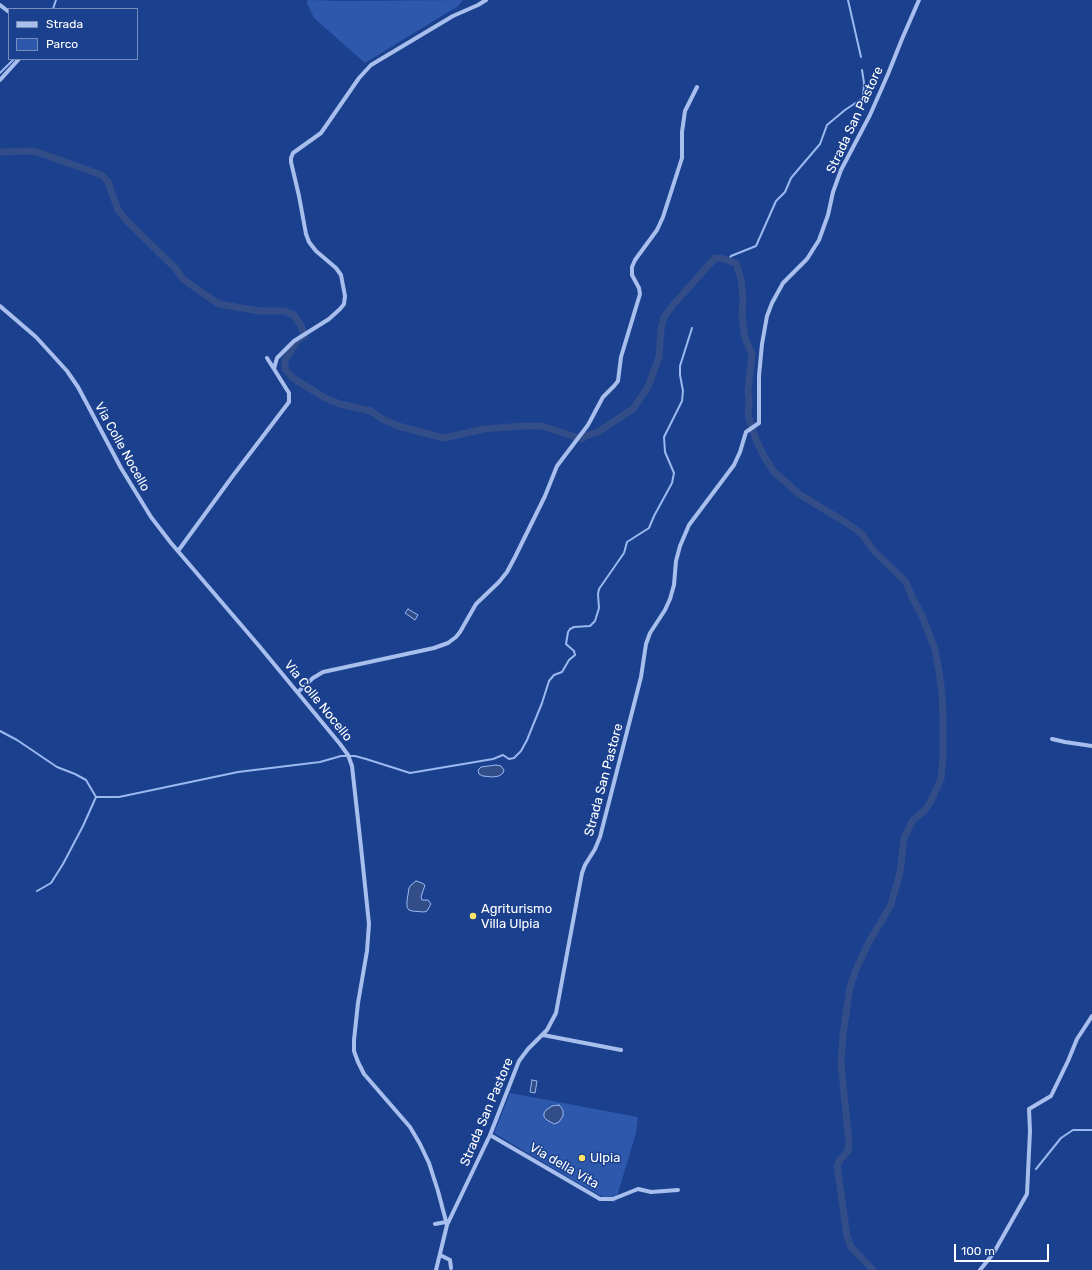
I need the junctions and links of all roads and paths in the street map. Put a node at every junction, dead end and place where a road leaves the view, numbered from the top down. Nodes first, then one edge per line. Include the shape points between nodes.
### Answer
1 (486, 0) edge
2 (919, 0) edge
3 (0, 5) edge
4 (8, 11) edge
5 (18, 60) edge
6 (0, 80) edge
7 (697, 87) dead end
8 (0, 306) edge
9 (267, 358) dead end
10 (274, 369) junction
11 (178, 551) junction
12 (298, 692) junction
13 (1052, 739) dead end
14 (1092, 746) edge
15 (1092, 1016) edge
16 (543, 1035) junction
17 (621, 1050) dead end
18 (490, 1135) junction
19 (678, 1190) dead end
20 (435, 1224) dead end
21 (447, 1224) junction
22 (440, 1255) junction
23 (451, 1268) dead end
24 (436, 1270) edge
25 (980, 1270) edge

1 - 10 street via 453,16 371,65 321,133 293,153 291,162 306,234 316,251 341,275 344,299 339,311 298,337 290,345 276,360
2 - 16 street, Strada San Pastore via 870,115 841,170 819,240 807,259 783,283 767,316 762,344 760,421 748,430 734,465 703,505 681,542 670,599 648,639 641,677 600,837 582,873 558,1009
3 - 4 street
5 - 6 street
7 - 12 street via 685,111 682,158 663,217 632,266 632,275 639,288 640,297 621,357 618,381 603,398 557,466 511,565 501,580 476,604 456,637 444,645 323,672
8 - 11 street, Via Colle Nocello via 36,337 73,378 140,501
9 - 10 street
10 - 11 street via 289,393 289,402
11 - 12 street, Via Colle Nocello
12 - 21 street, Via Colle Nocello via 343,748 352,766 369,924 354,1040 356,1056 364,1074 401,1115 418,1140 434,1179
13 - 14 street
15 - 25 street via 1077,1039 1051,1096 1029,1109 1027,1194 993,1254
16 - 17 street
16 - 18 street, Strada San Pastore via 520,1061
18 - 19 street, Via della Vita via 600,1199 613,1199 638,1189 651,1192
18 - 21 street, Strada San Pastore
20 - 21 street
21 - 22 street, Via Colle Nocello
22 - 23 street via 450,1260
22 - 24 street, Via Colle Nocello

